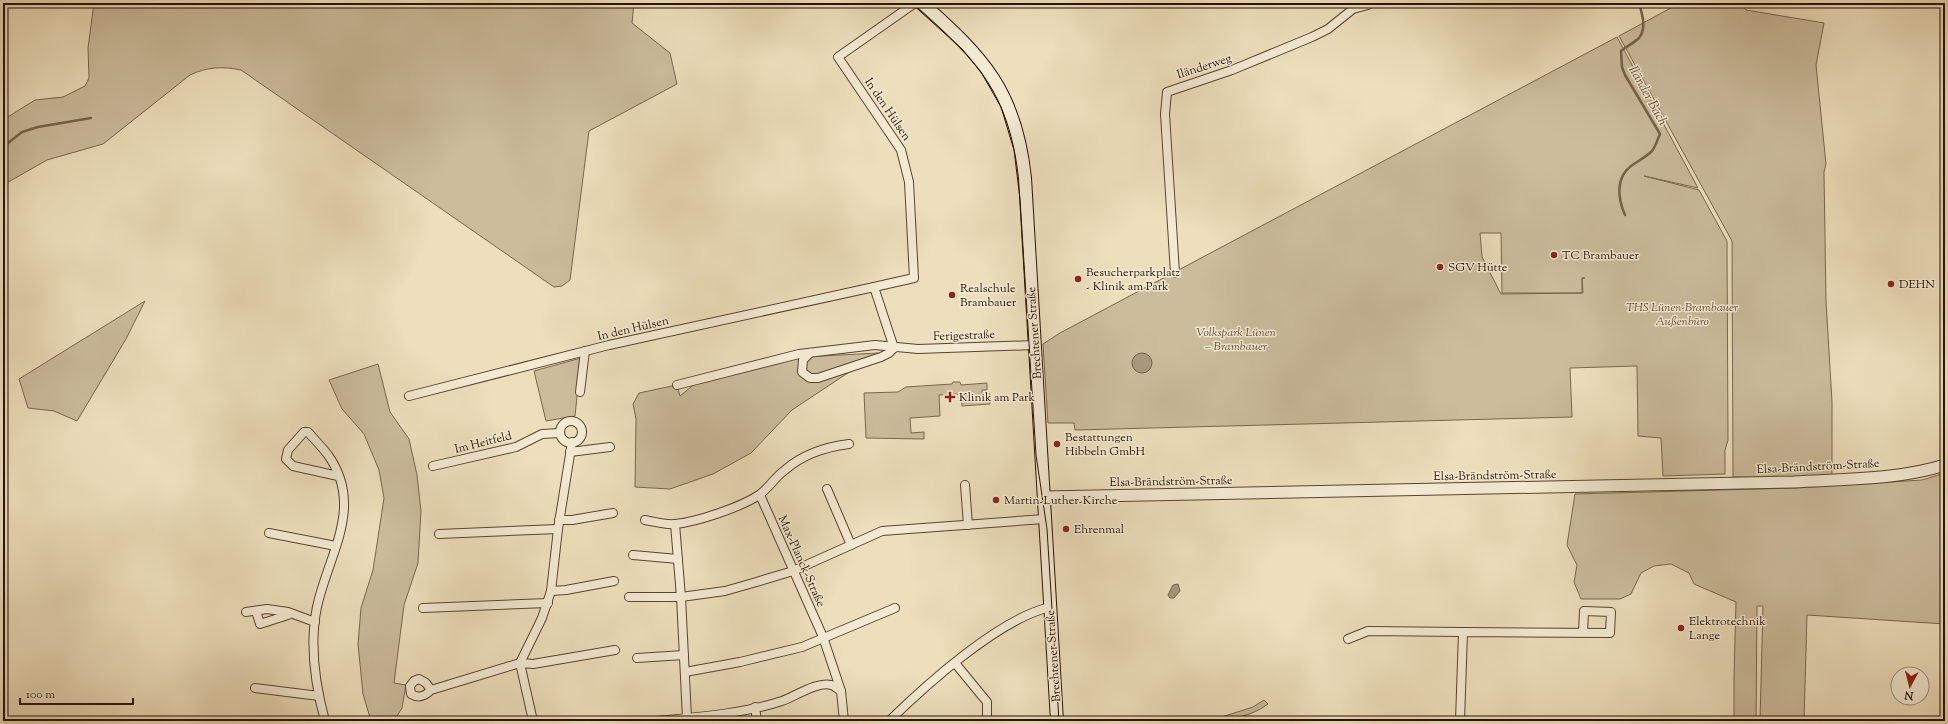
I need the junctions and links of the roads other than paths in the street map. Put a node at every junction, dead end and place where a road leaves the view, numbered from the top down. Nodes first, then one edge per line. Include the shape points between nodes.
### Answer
1 (915, 3) edge
2 (922, 3) edge
3 (1368, 5) dead end
4 (1175, 273) dead end
5 (874, 287) junction
6 (1035, 345) junction
7 (894, 348) junction
8 (585, 351) junction
9 (810, 353) junction
10 (677, 385) dead end
11 (580, 392) dead end
12 (409, 396) dead end
13 (560, 433) junction
14 (572, 442) junction
15 (848, 444) dead end
16 (610, 446) dead end
17 (570, 452) junction
18 (1945, 465) edge
19 (433, 466) dead end
20 (338, 476) junction
21 (965, 485) dead end
22 (827, 489) dead end
23 (760, 495) junction
24 (1044, 497) junction
25 (613, 513) dead end
26 (1044, 519) junction
27 (559, 520) junction
28 (645, 520) dead end
29 (675, 524) junction
30 (968, 525) junction
31 (558, 529) junction
32 (269, 533) dead end
33 (439, 534) dead end
34 (851, 545) junction
35 (336, 546) junction
36 (633, 556) dead end
37 (678, 559) junction
38 (793, 571) junction
39 (614, 580) dead end
40 (551, 591) junction
41 (629, 597) dead end
42 (681, 597) junction
43 (548, 603) junction
44 (1050, 607) junction
45 (423, 608) dead end
46 (895, 608) dead end
47 (256, 610) junction
48 (246, 612) dead end
49 (292, 614) junction
50 (315, 622) junction
51 (1463, 632) junction
52 (1583, 633) dead end
53 (823, 638) junction
54 (1348, 639) dead end
55 (615, 650) dead end
56 (684, 655) junction
57 (636, 658) dead end
58 (520, 663) junction
59 (955, 663) junction
60 (685, 672) junction
61 (255, 688) dead end
62 (431, 690) dead end
63 (841, 691) junction
64 (318, 696) junction
65 (756, 707) junction
66 (687, 718) junction
67 (325, 721) edge
68 (533, 721) edge
69 (656, 721) edge
70 (757, 721) edge
71 (844, 721) edge
72 (890, 721) edge
73 (987, 721) edge
74 (1057, 721) edge
75 (1460, 721) edge

1 - 5 street, In den Hülsen via 838,57 901,150 909,182 914,278
2 - 6 main road, Brechtener Straße via 958,35 983,62 999,87 1013,118 1021,147 1025,178
3 - 4 street, Iländerweg via 1353,9 1328,29 1312,37 1232,70 1167,92 1165,114
5 - 7 street
5 - 8 street, In den Hülsen
6 - 7 street, Ferigestraße
6 - 24 main road, Brechtener Straße
7 - 9 street, Ferigestraße via 875,345
7 - 9 street via 889,353 828,376 810,378 802,372 804,360
8 - 11 street, In den Hülsen
8 - 12 street, In den Hülsen
9 - 10 street, Ferigestraße
13 - 14 street via 565,441
13 - 14 street via 561,426 566,422 578,423 581,434 578,440
13 - 19 street, Im Heitfeld via 542,434 516,447
14 - 17 street
15 - 23 street via 812,452 785,469
16 - 17 street
17 - 27 street
18 - 24 street, Elsa-Brändström-Straße via 1878,477 1794,482
20 - 20 street via 329,456 308,432 304,432 288,450 286,459 293,466
20 - 35 street via 343,491 344,521
21 - 30 street
22 - 34 street
23 - 29 street via 710,516
23 - 38 street, Max-Planck-Straße
24 - 26 main road, Brechtener Straße
25 - 27 street
26 - 30 street
26 - 44 main road, Brechtener Straße
27 - 31 street
28 - 29 street
29 - 37 street
30 - 34 street via 882,531
31 - 33 street
31 - 40 street
32 - 35 street
34 - 38 street
35 - 50 street via 322,588
36 - 37 street
37 - 42 street
38 - 42 street via 725,591
38 - 53 street, Max-Planck-Straße
39 - 40 street
40 - 43 street
41 - 42 street
42 - 56 street
43 - 45 street
43 - 58 street
44 - 59 street via 1033,611 982,642
44 - 74 main road, Brechtener Straße
46 - 53 street
47 - 48 street
47 - 49 street via 267,608
47 - 49 street via 260,624 278,616
49 - 50 street
50 - 64 street via 313,658
51 - 52 street
51 - 54 street via 1368,631
51 - 75 street
53 - 60 street via 802,647
53 - 63 street, Max-Planck-Straße
55 - 58 street via 533,664
56 - 57 street
56 - 60 street
58 - 62 street
58 - 68 street
59 - 72 street
59 - 73 street via 987,702
60 - 66 street
61 - 64 street
63 - 65 street via 831,684 818,686 782,701
63 - 71 street, Max-Planck-Straße
64 - 67 street
65 - 66 street
65 - 70 street
66 - 69 street

